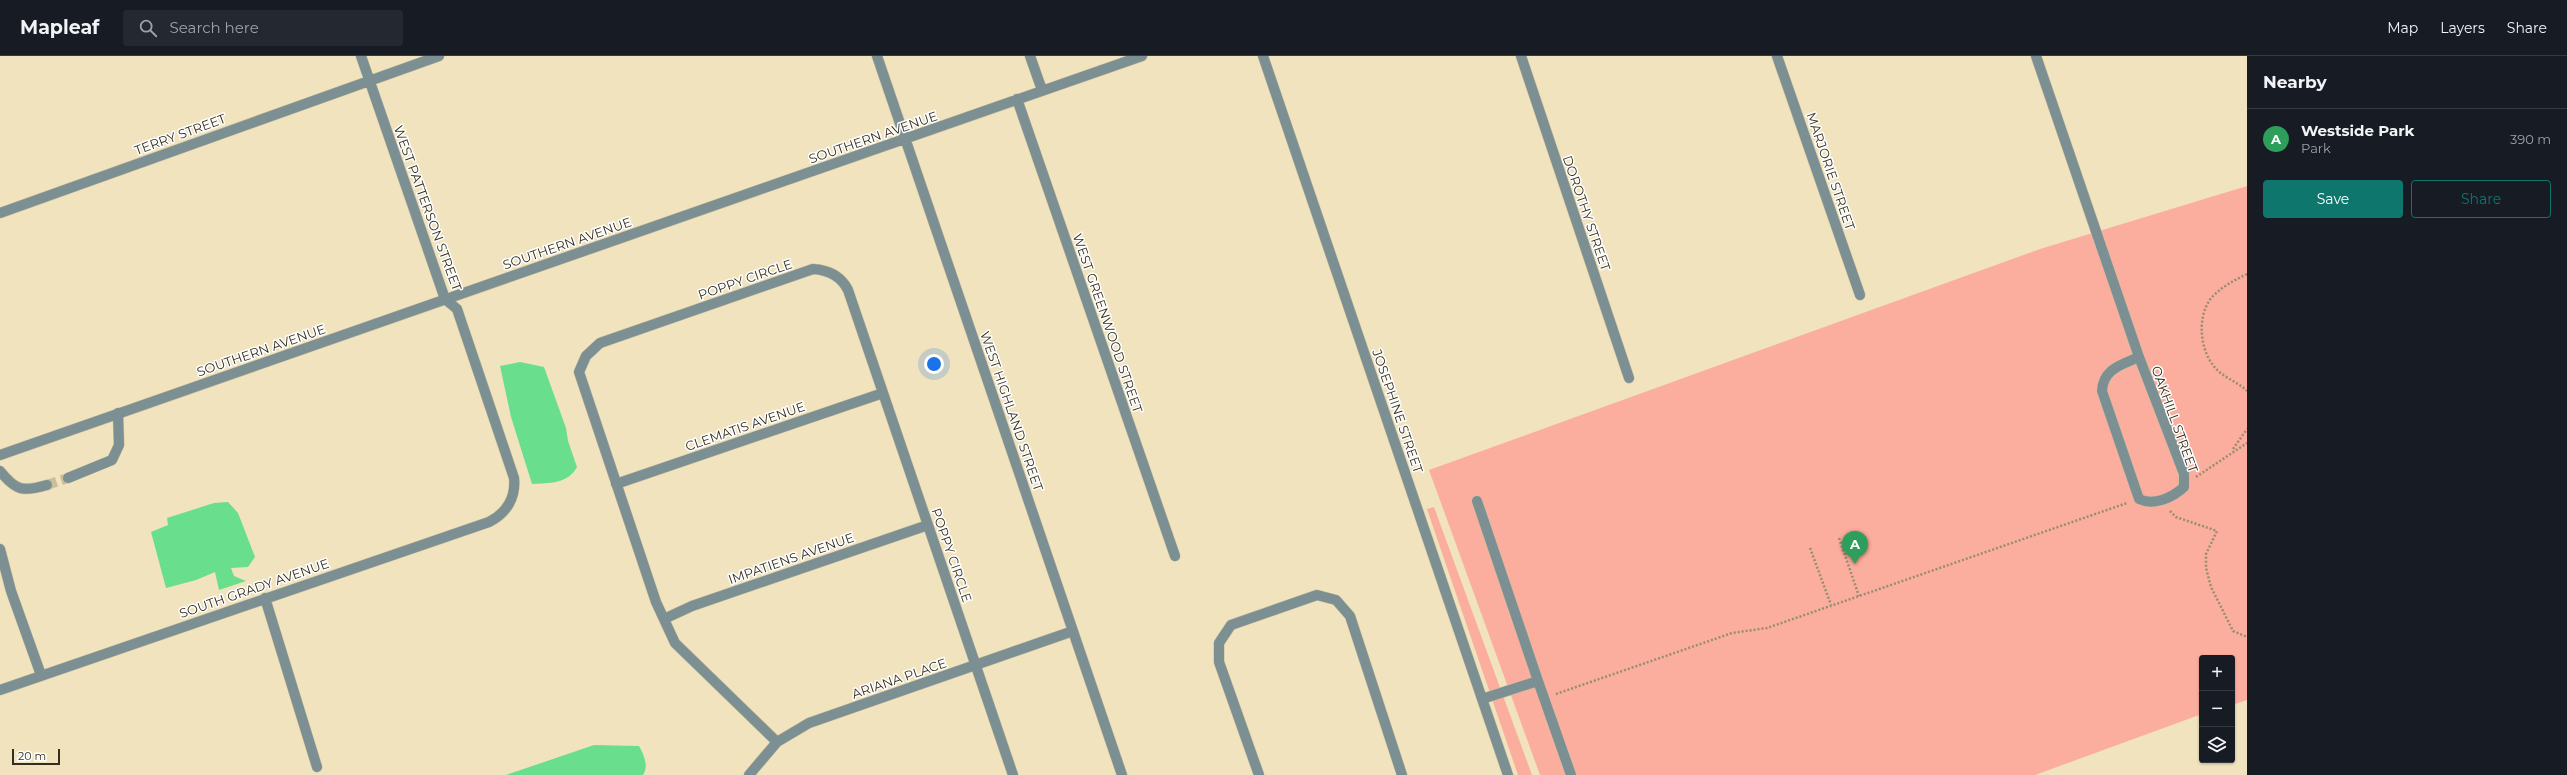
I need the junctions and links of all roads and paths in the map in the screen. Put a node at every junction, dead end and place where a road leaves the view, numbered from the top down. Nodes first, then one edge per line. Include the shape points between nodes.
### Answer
1 (361, 56) edge
2 (439, 56) edge
3 (877, 56) edge
4 (1030, 56) edge
5 (1142, 56) edge
6 (1263, 56) edge
7 (1521, 56) edge
8 (1777, 56) edge
9 (2036, 56) edge
10 (369, 80) junction
11 (1042, 90) junction
12 (1017, 99) junction
13 (906, 139) junction
14 (0, 213) edge
15 (2247, 274) edge
16 (1860, 295) dead end
17 (445, 299) junction
18 (2139, 357) junction
19 (1629, 378) dead end
20 (2247, 391) edge
21 (883, 393) junction
22 (118, 413) junction
23 (2247, 428) edge
24 (2247, 443) edge
25 (2232, 452) junction
26 (0, 454) edge
27 (0, 471) edge
28 (68, 478) tunnel mouth
29 (616, 484) junction
30 (47, 485) tunnel mouth
31 (2184, 487) junction
32 (2139, 499) junction
33 (2160, 500) junction
34 (1477, 501) dead end
35 (510, 502) joint
36 (928, 525) junction
37 (1839, 538) dead end
38 (1810, 548) dead end
39 (0, 549) edge
40 (1174, 556) dead end
41 (1859, 596) junction
42 (265, 598) junction
43 (1831, 605) junction
44 (664, 619) junction
45 (1073, 631) junction
46 (2247, 637) edge
47 (975, 665) junction
48 (41, 675) junction
49 (1538, 681) junction
50 (0, 690) edge
51 (1544, 698) junction
52 (1482, 699) junction
53 (777, 742) junction
54 (318, 767) dead end
55 (749, 775) edge
56 (1013, 775) edge
57 (1122, 775) edge
58 (1259, 775) edge
59 (1402, 775) edge
60 (1508, 775) edge
61 (1571, 775) edge

1 - 10 street, WEST PATTERSON STREET
2 - 10 street, TERRY STREET
3 - 13 street, WEST HIGHLAND STREET
4 - 11 street
5 - 11 street, SOUTHERN AVENUE
6 - 52 street, JOSEPHINE STREET
7 - 19 street, DOROTHY STREET
8 - 16 street, MARJORIE STREET
9 - 18 street, OAKHILL STREET
10 - 14 street, TERRY STREET
10 - 17 street, WEST PATTERSON STREET
11 - 12 street, SOUTHERN AVENUE
12 - 13 street, SOUTHERN AVENUE
12 - 40 street, WEST GREENWOOD STREET
13 - 17 street, SOUTHERN AVENUE
13 - 45 street, WEST HIGHLAND STREET
15 - 20 path via 2230,282 2213,296 2204,310 2202,333 2205,350 2213,365 2224,376
17 - 22 street, SOUTHERN AVENUE
17 - 35 street, WEST PATTERSON STREET via 457,309 514,478 515,490
18 - 31 street, OAKHILL STREET via 2184,474
18 - 32 street, OAKHILL STREET via 2113,368 2106,375 2102,387
21 - 29 street, CLEMATIS AVENUE
21 - 29 street, POPPY CIRCLE via 843,280 824,270 798,274 600,343 586,356 581,364 581,382
21 - 36 street, POPPY CIRCLE
22 - 26 street, SOUTHERN AVENUE
22 - 28 street via 119,445 112,460
23 - 25 path
24 - 25 path
25 - 31 path
27 - 30 street via 16,488 28,490
29 - 44 street, POPPY CIRCLE
31 - 33 street, OAKHILL STREET
32 - 33 street via 2152,502
32 - 41 path
33 - 46 path via 2176,517 2217,531 2206,554 2206,568 2211,587 2233,631
34 - 49 street
35 - 42 street, SOUTH GRADY AVENUE via 505,511 489,522
36 - 44 street, IMPATIENS AVENUE via 692,606
36 - 47 street, POPPY CIRCLE
37 - 41 path
38 - 43 path
39 - 48 street via 11,591
41 - 43 path
42 - 48 street, SOUTH GRADY AVENUE
42 - 54 street
43 - 51 path via 1767,628 1732,633
44 - 53 street, POPPY CIRCLE via 682,651
45 - 47 street, ARIANA PLACE
45 - 57 street, WEST HIGHLAND STREET
47 - 53 street, ARIANA PLACE via 823,718
47 - 56 street, POPPY CIRCLE
48 - 50 street, SOUTH GRADY AVENUE
49 - 51 street
49 - 52 street
51 - 61 street
52 - 60 street, JOSEPHINE STREET
53 - 55 street, ARIANA PLACE
58 - 59 street via 1219,662 1219,643 1231,625 1317,595 1336,600 1350,616

